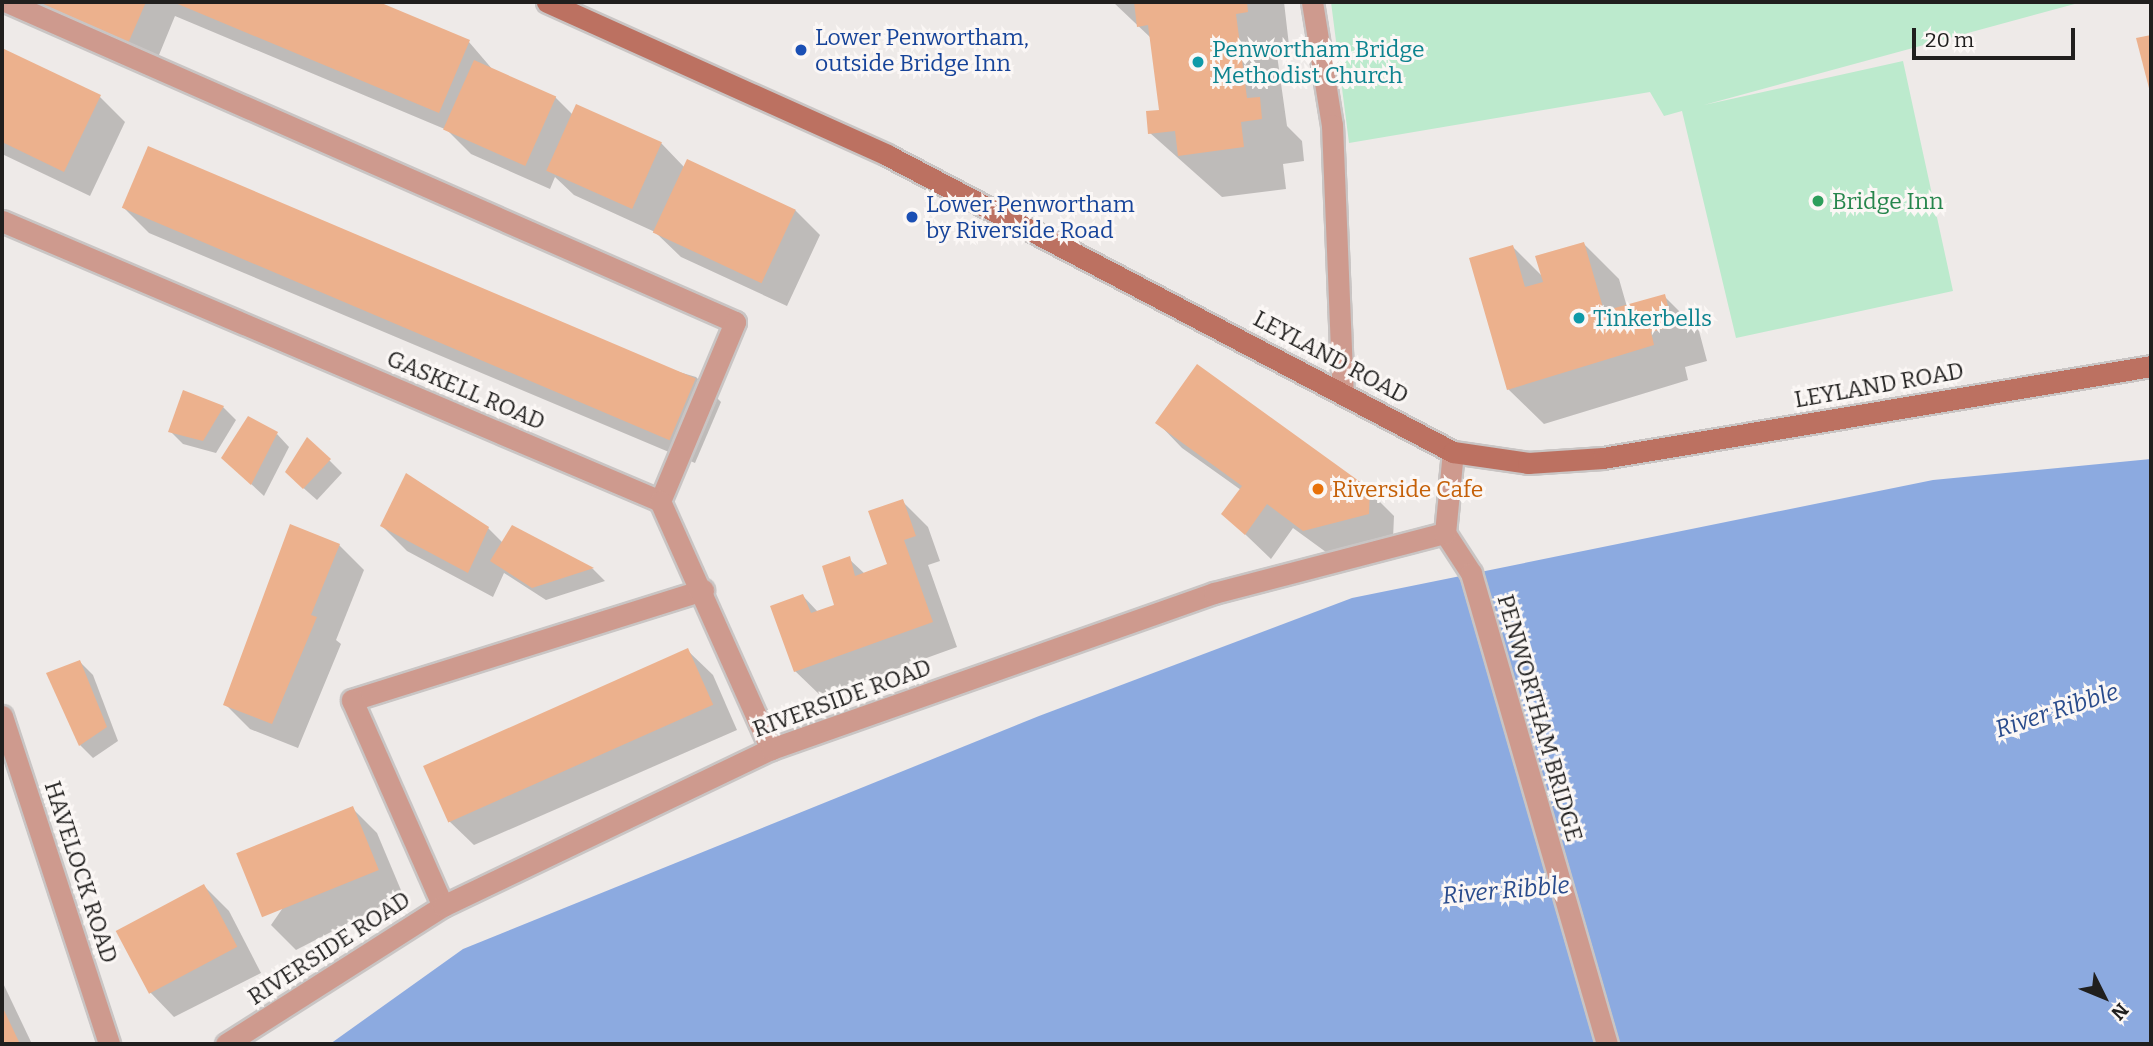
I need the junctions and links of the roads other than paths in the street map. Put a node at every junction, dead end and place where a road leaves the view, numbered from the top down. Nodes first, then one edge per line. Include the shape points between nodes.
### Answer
1 (7, 2) edge
2 (547, 2) edge
3 (1312, 2) edge
4 (2, 220) edge
5 (2151, 366) edge
6 (1343, 394) junction
7 (1453, 452) junction
8 (660, 501) junction
9 (1445, 533) junction
10 (703, 590) junction
11 (2, 716) edge
12 (771, 749) junction
13 (443, 906) junction
14 (109, 1044) edge
15 (226, 1044) edge
16 (1607, 1044) edge

1 - 8 street via 734,322
2 - 6 main road, LEYLAND ROAD via 887,155
3 - 6 street via 1332,125
4 - 8 street, GASKELL ROAD
5 - 7 main road, LEYLAND ROAD via 1603,458 1528,463
6 - 7 main road, LEYLAND ROAD
7 - 9 street
8 - 10 street
9 - 12 street, RIVERSIDE ROAD via 1214,593
9 - 16 street, PENWORTHAM BRIDGE via 1471,573
10 - 12 street
10 - 13 street via 352,700
11 - 14 street, HAVELOCK ROAD
12 - 13 street, RIVERSIDE ROAD
13 - 15 street, RIVERSIDE ROAD

